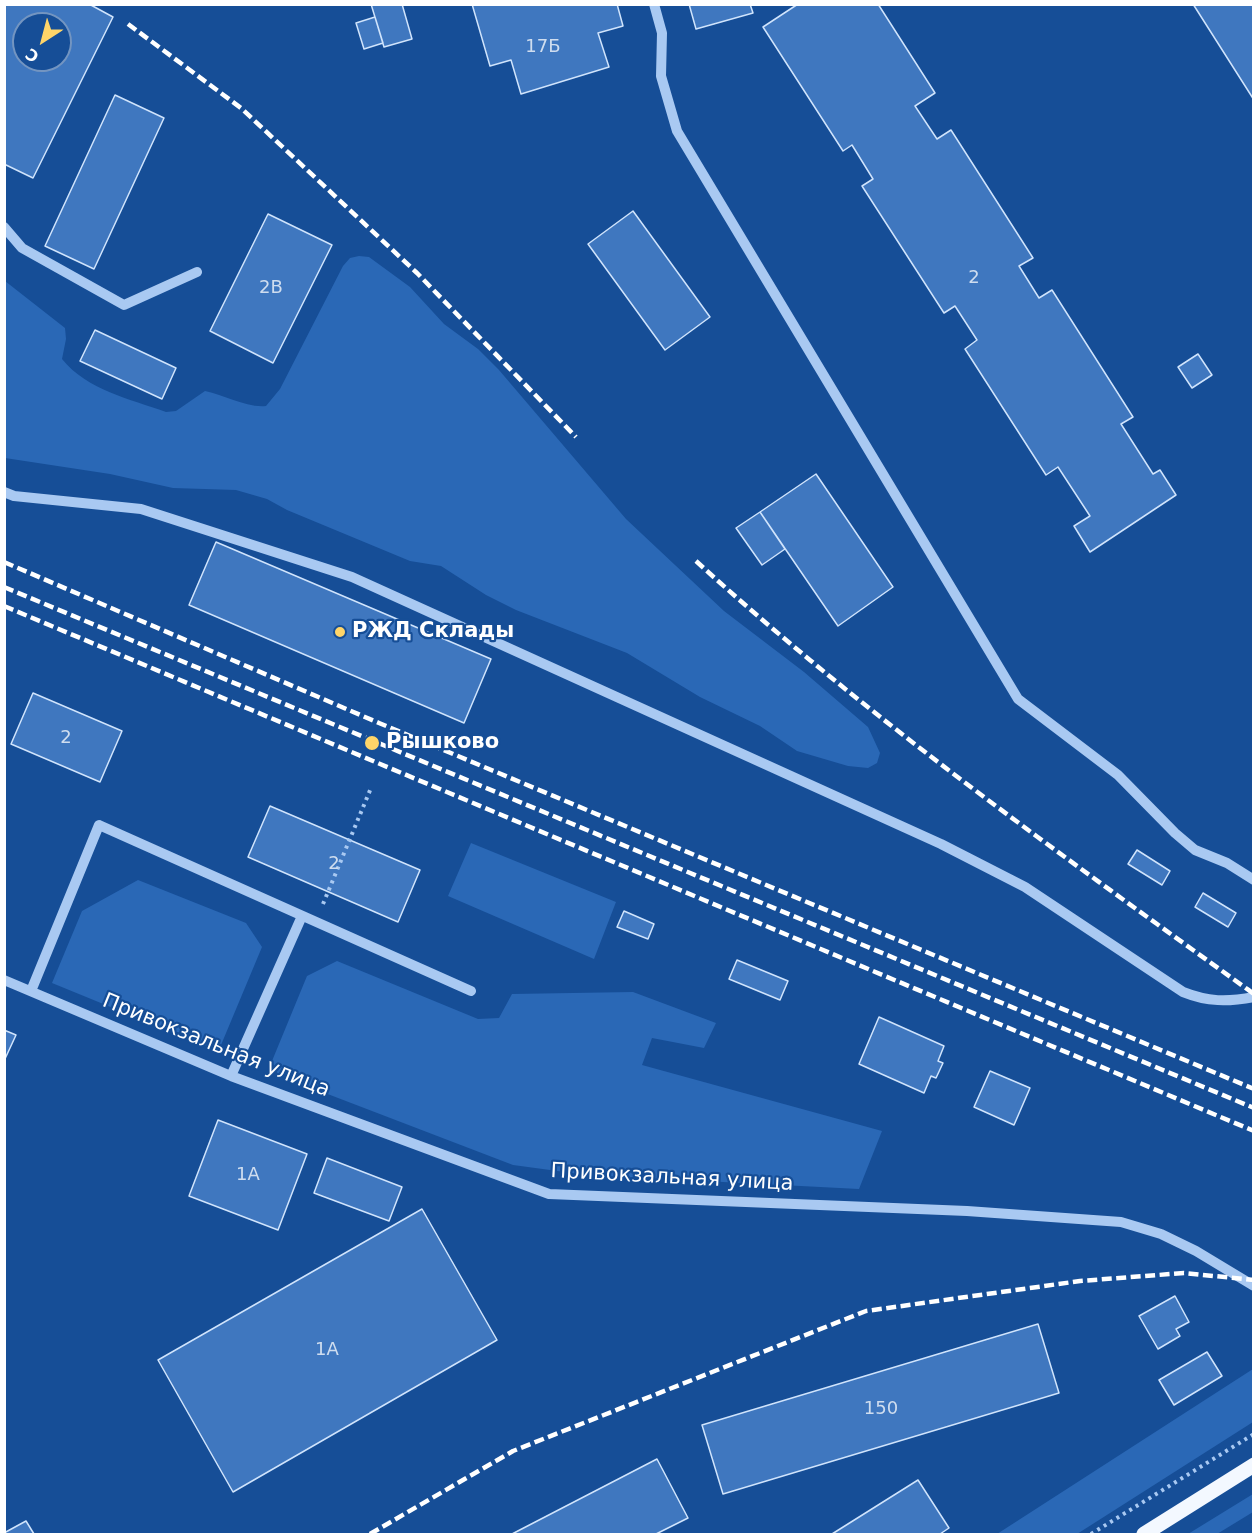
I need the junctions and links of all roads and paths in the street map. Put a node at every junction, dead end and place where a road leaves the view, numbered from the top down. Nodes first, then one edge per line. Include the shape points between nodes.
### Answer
1 (654, 4) edge
2 (4, 227) edge
3 (197, 272) dead end
4 (4, 492) edge
5 (371, 788) dead end
6 (1254, 880) edge
7 (302, 916) junction
8 (315, 922) junction
9 (4, 980) edge
10 (471, 991) dead end
11 (31, 992) junction
12 (1254, 997) edge
13 (231, 1076) junction
14 (1254, 1286) edge
15 (1254, 1434) edge
16 (1254, 1465) edge
17 (1091, 1534) edge
18 (1144, 1534) edge

1 - 6 street via 662,33 661,76 677,130 1018,699 1118,775 1195,850
2 - 3 street via 22,249 124,305
4 - 12 street via 141,509 352,577 941,844 1025,887 1183,992 1203,1000 1227,1002
5 - 8 path
7 - 8 street
7 - 11 street via 99,825
7 - 13 street
8 - 10 street
9 - 11 street, Привокзальная улица
11 - 13 street, Привокзальная улица
13 - 14 street, Привокзальная улица via 549,1194 967,1211 1121,1222 1161,1234
15 - 17 path
16 - 18 main road

